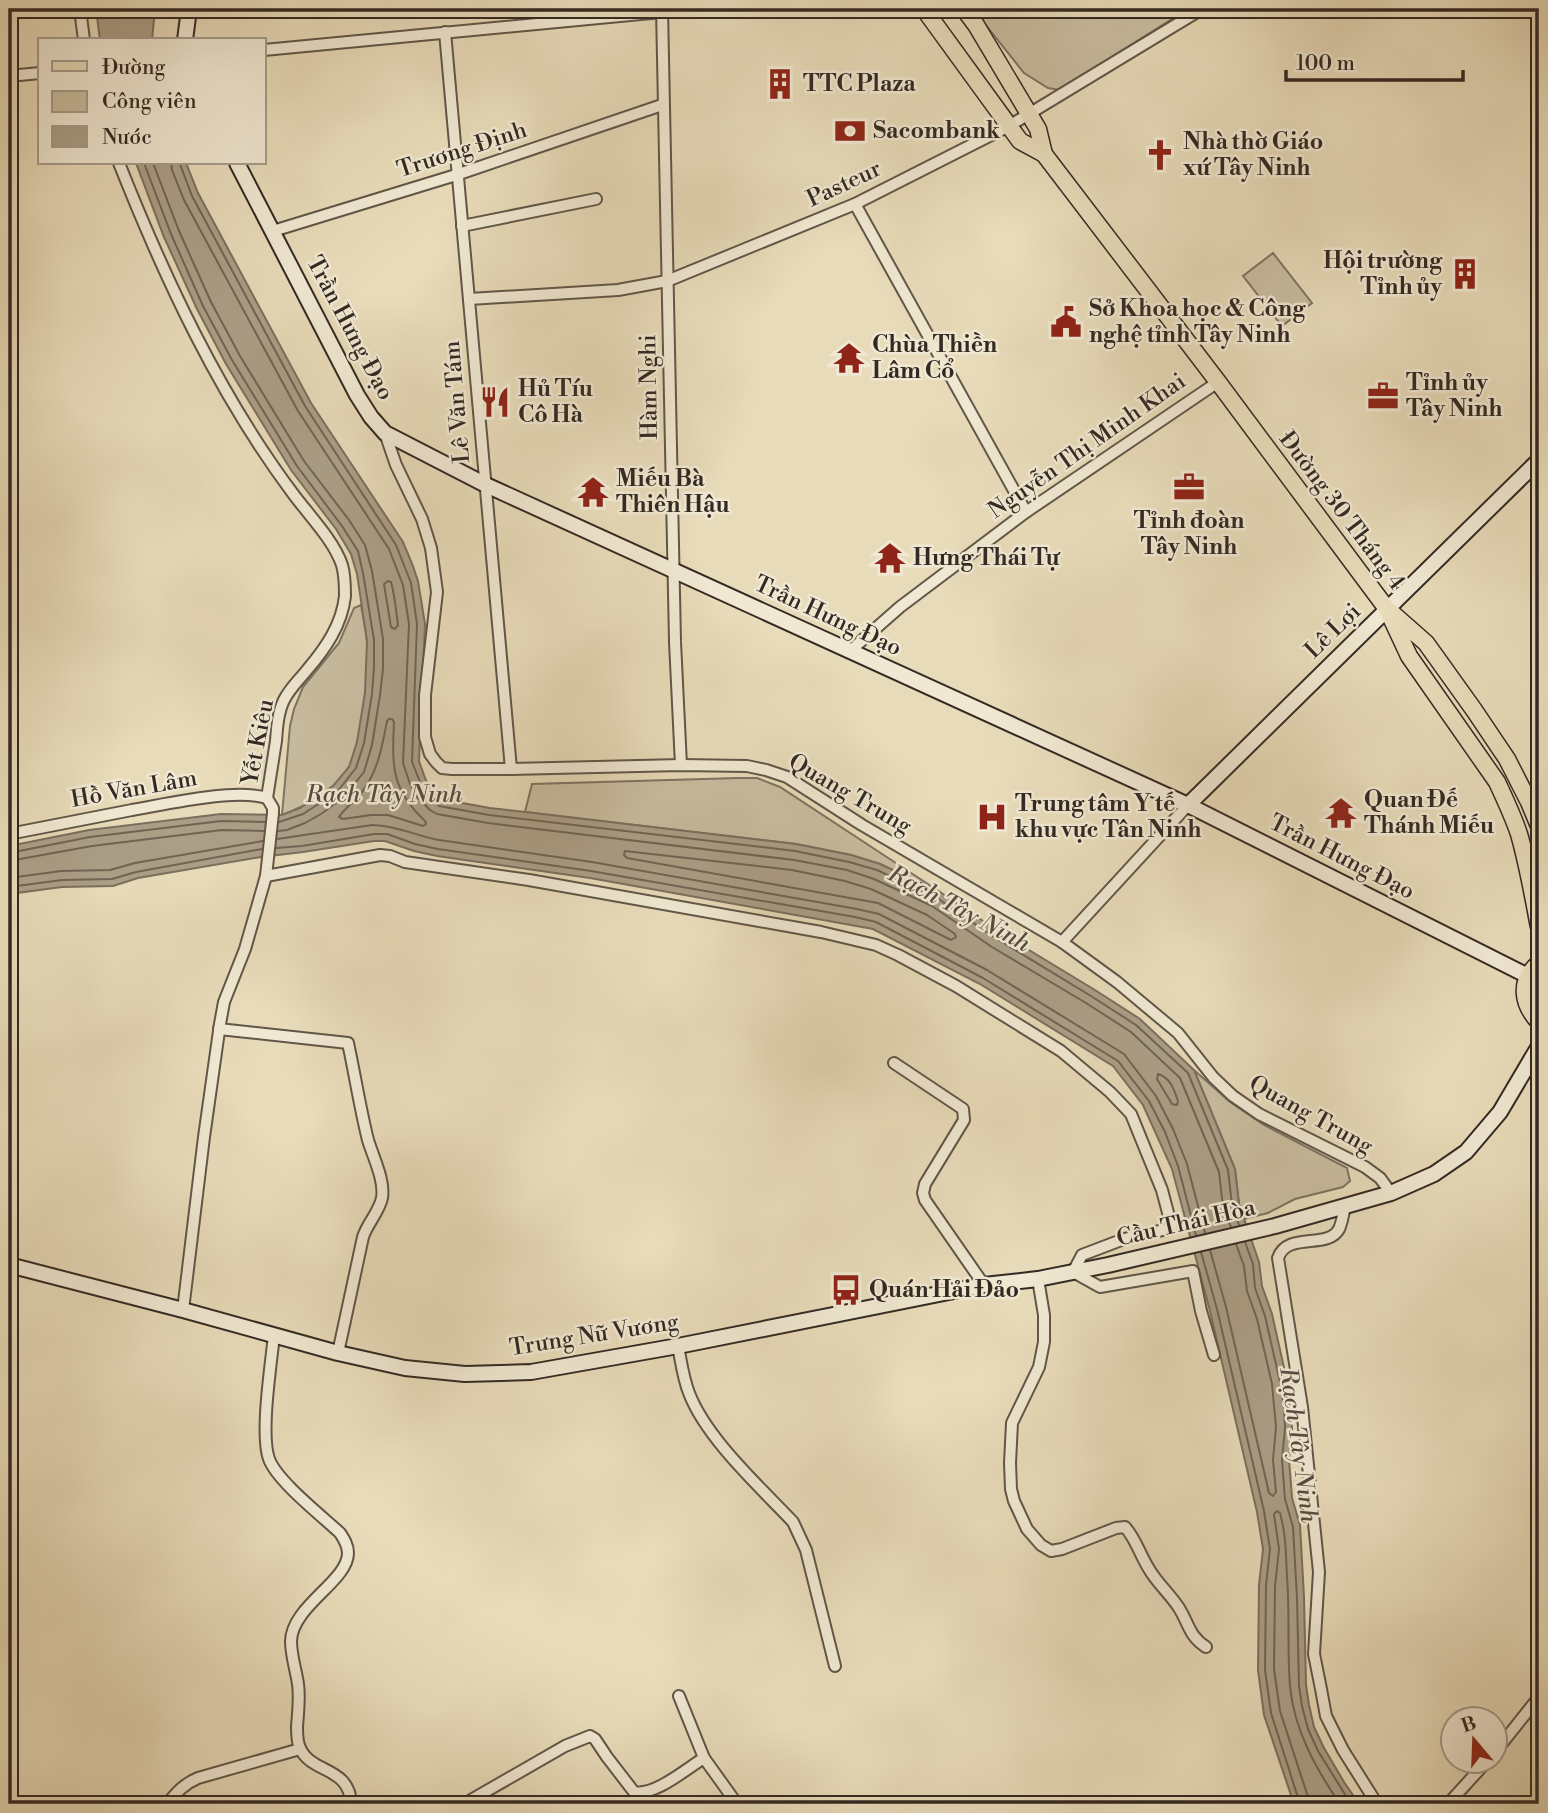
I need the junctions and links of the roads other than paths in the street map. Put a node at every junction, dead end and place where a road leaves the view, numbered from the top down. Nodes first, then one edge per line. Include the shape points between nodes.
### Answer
1 (80, 9) edge
2 (189, 9) edge
3 (718, 9) edge
4 (924, 9) edge
5 (964, 9) edge
6 (1202, 9) edge
7 (662, 11) edge
8 (445, 32) junction
9 (84, 38) edge
10 (185, 38) edge
11 (266, 50) edge
12 (37, 73) edge
13 (9, 76) edge
14 (663, 105) junction
15 (1030, 115) junction
16 (1009, 126) junction
17 (1044, 155) junction
18 (120, 164) edge
19 (238, 164) edge
20 (456, 175) junction
21 (596, 199) dead end
22 (855, 204) junction
23 (462, 226) junction
24 (273, 231) junction
25 (667, 281) junction
26 (469, 299) junction
27 (1218, 382) junction
28 (385, 433) junction
29 (1539, 460) edge
30 (486, 485) junction
31 (1026, 512) junction
32 (673, 570) junction
33 (1387, 609) junction
34 (850, 651) junction
35 (681, 765) junction
36 (511, 769) junction
37 (267, 798) junction
38 (1188, 805) junction
39 (1539, 826) edge
40 (9, 834) edge
41 (1534, 872) edge
42 (266, 876) junction
43 (1539, 928) edge
44 (1062, 942) junction
45 (1539, 963) edge
46 (1528, 976) junction
47 (1539, 1022) edge
48 (219, 1029) junction
49 (1539, 1046) edge
50 (894, 1063) dead end
51 (1391, 1193) junction
52 (1345, 1207) junction
53 (9, 1265) edge
54 (1108, 1265) joint
55 (1073, 1272) junction
56 (1038, 1279) junction
57 (984, 1284) junction
58 (183, 1310) junction
59 (274, 1335) junction
60 (678, 1346) junction
61 (338, 1353) junction
62 (1214, 1355) dead end
63 (1206, 1647) dead end
64 (835, 1666) dead end
65 (679, 1696) dead end
66 (1539, 1698) edge
67 (1510, 1734) edge
68 (300, 1749) junction
69 (704, 1758) junction
70 (1475, 1774) edge
71 (167, 1804) edge
72 (351, 1804) edge
73 (464, 1804) edge
74 (737, 1804) edge
75 (1377, 1804) edge
76 (1448, 1804) edge

1 - 9 street
2 - 10 street
3 - 7 street
4 - 16 main road, Đường 30 Tháng 4
5 - 15 main road, Đường 30 Tháng 4
6 - 15 street, Pasteur
7 - 8 street
7 - 14 street, Hàm Nghi
8 - 11 street
8 - 20 street, Lê Văn Tám
12 - 13 street
14 - 20 street, Trương Định
14 - 25 street, Hàm Nghi
15 - 16 street, Pasteur
15 - 17 main road, Đường 30 Tháng 4
16 - 17 main road, Đường 30 Tháng 4 via 1020,141
16 - 22 street, Pasteur
17 - 27 main road, Đường 30 Tháng 4
18 - 37 street, Yết Kiêu via 202,348 245,423 342,563 345,598 341,613 330,641 283,702
19 - 24 street, Trần Hưng Đạo
20 - 23 street, Lê Văn Tám
20 - 24 street, Trương Định
21 - 23 street
22 - 25 street, Pasteur
22 - 31 street
23 - 26 street, Lê Văn Tám
24 - 28 street, Trần Hưng Đạo via 357,395
25 - 26 street, Pasteur via 618,290
25 - 32 street, Hàm Nghi
26 - 30 street, Lê Văn Tám
27 - 31 street, Nguyễn Thị Minh Khai
27 - 33 main road, Đường 30 Tháng 4
28 - 30 street, Trần Hưng Đạo
28 - 36 street, Quang Trung via 422,519 438,592 425,695 425,737 430,754 442,768
29 - 33 street, Lê Lợi
30 - 32 street, Trần Hưng Đạo
30 - 36 street, Lê Văn Tám
31 - 34 street, Nguyễn Thị Minh Khai via 900,607
32 - 34 street, Trần Hưng Đạo
32 - 35 street, Hàm Nghi
33 - 38 street, Lê Lợi
33 - 39 main road via 1426,643 1487,729
33 - 41 main road, Đường 30 Tháng 4 via 1409,656 1497,782
34 - 38 street, Trần Hưng Đạo
35 - 36 street, Quang Trung
35 - 44 street, Quang Trung via 747,766 787,778
37 - 40 street, Hồ Văn Lâm via 209,797
37 - 42 street, Yết Kiêu via 273,813
38 - 44 street
38 - 46 street, Trần Hưng Đạo
41 - 43 main road, Đường 30 Tháng 4
42 - 48 street, Yết Kiêu
42 - 55 street via 390,856 821,932 877,945 898,955 1061,1051 1131,1114 1172,1228 1082,1255
44 - 51 street, Quang Trung via 1178,1033 1233,1096 1259,1114 1365,1167
45 - 46 main road
46 - 47 main road via 1526,1001
48 - 58 street, Yết Kiêu
48 - 61 street via 348,1043 382,1197 363,1237
49 - 51 street via 1500,1112 1466,1152 1434,1174
50 - 57 street via 962,1109 964,1119 923,1192
51 - 52 street
52 - 54 street, Cầu Thái Hòa
52 - 75 street via 1339,1230 1332,1236 1291,1244 1278,1258 1302,1407 1319,1572 1314,1654 1326,1716
53 - 58 street, Trưng Nữ Vương
54 - 55 street, Trưng Nữ Vương
55 - 56 street, Trưng Nữ Vương
55 - 62 street via 1100,1287 1193,1271
56 - 57 street, Trưng Nữ Vương
56 - 63 street via 1044,1342 1039,1367 1013,1423 1010,1463 1014,1501 1027,1529 1051,1551 1125,1527 1191,1635
57 - 60 street, Trưng Nữ Vương
58 - 59 street, Trưng Nữ Vương
59 - 61 street, Trưng Nữ Vương
59 - 68 street via 266,1444 270,1460 281,1478 340,1533 348,1552 339,1573 294,1627 291,1640
60 - 61 street, Trưng Nữ Vương via 531,1372 465,1374 405,1368
60 - 64 street via 688,1391 699,1414 799,1532
65 - 69 street
66 - 67 street
68 - 71 street via 198,1778 178,1790
68 - 72 street via 339,1777 347,1786
69 - 73 street via 660,1786 634,1792 590,1736
69 - 74 street
70 - 76 street

